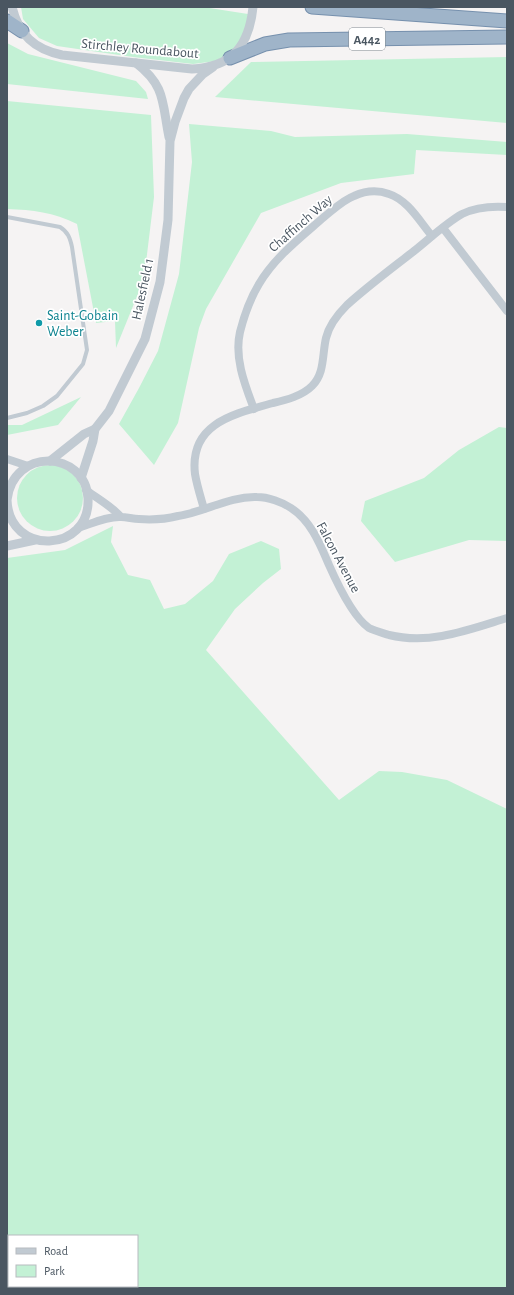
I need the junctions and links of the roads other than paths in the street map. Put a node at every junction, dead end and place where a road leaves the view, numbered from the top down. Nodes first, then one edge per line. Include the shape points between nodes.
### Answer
1 (12, 7) edge
2 (312, 7) edge
3 (252, 10) edge
4 (7, 21) edge
5 (507, 21) edge
6 (22, 31) junction
7 (507, 37) edge
8 (230, 58) junction
9 (136, 63) junction
10 (213, 67) junction
11 (170, 141) junction
12 (507, 207) edge
13 (7, 217) edge
14 (443, 228) junction
15 (432, 236) junction
16 (507, 311) edge
17 (254, 409) junction
18 (7, 418) edge
19 (95, 429) junction
20 (7, 459) edge
21 (50, 461) junction
22 (28, 466) junction
23 (80, 478) junction
24 (8, 485) edge
25 (86, 490) junction
26 (7, 500) edge
27 (204, 510) junction
28 (7, 513) edge
29 (120, 516) junction
30 (78, 528) junction
31 (34, 540) junction
32 (7, 546) edge
33 (507, 618) edge

1 - 6 street, Stirchley Roundabout
2 - 5 highway, A442
3 - 8 street, Stirchley Roundabout via 249,31 237,52
4 - 6 highway
6 - 9 street, Stirchley Roundabout via 39,47 53,53
7 - 8 highway, A442 via 289,40 265,44
8 - 10 street, Stirchley Roundabout
9 - 10 street, Stirchley Roundabout via 192,69
9 - 11 street, Halesfield 1 via 145,69 156,83 163,99
10 - 11 street, Halesfield 1 via 195,81 184,98
11 - 19 street, Halesfield 1 via 168,220 160,282 145,339 109,411
12 - 14 street via 476,209 463,214
13 - 18 lane via 60,227 66,231 72,247 87,350 83,364 57,396 43,406
14 - 15 street
14 - 16 street
15 - 17 street via 340,312 328,333 321,369 311,387 296,396
15 - 17 street, Chaffinch Way via 402,201 390,194 376,191 352,196 295,241 276,261 259,285 240,333 239,360
17 - 27 street via 217,423 201,439 195,460 195,474
19 - 21 street, Halesfield 1 via 84,434
19 - 23 street, Halesfield 1
20 - 22 street
21 - 22 street, Halesfield 1
21 - 23 street, Halesfield 1 via 68,466
22 - 24 street, Halesfield 1
23 - 25 street, Halesfield 1
24 - 26 street, Halesfield 1
25 - 29 street
25 - 30 street, Halesfield 1 via 87,510
26 - 28 street, Halesfield 1
27 - 29 street, Falcon Avenue via 162,518 140,519
27 - 33 street, Falcon Avenue via 230,500 258,497 292,508 312,530 354,612 376,631 406,638 437,637
28 - 31 street, Halesfield 1 via 18,529
29 - 30 street, Falcon Avenue
30 - 31 street via 67,537 54,541
31 - 32 street

